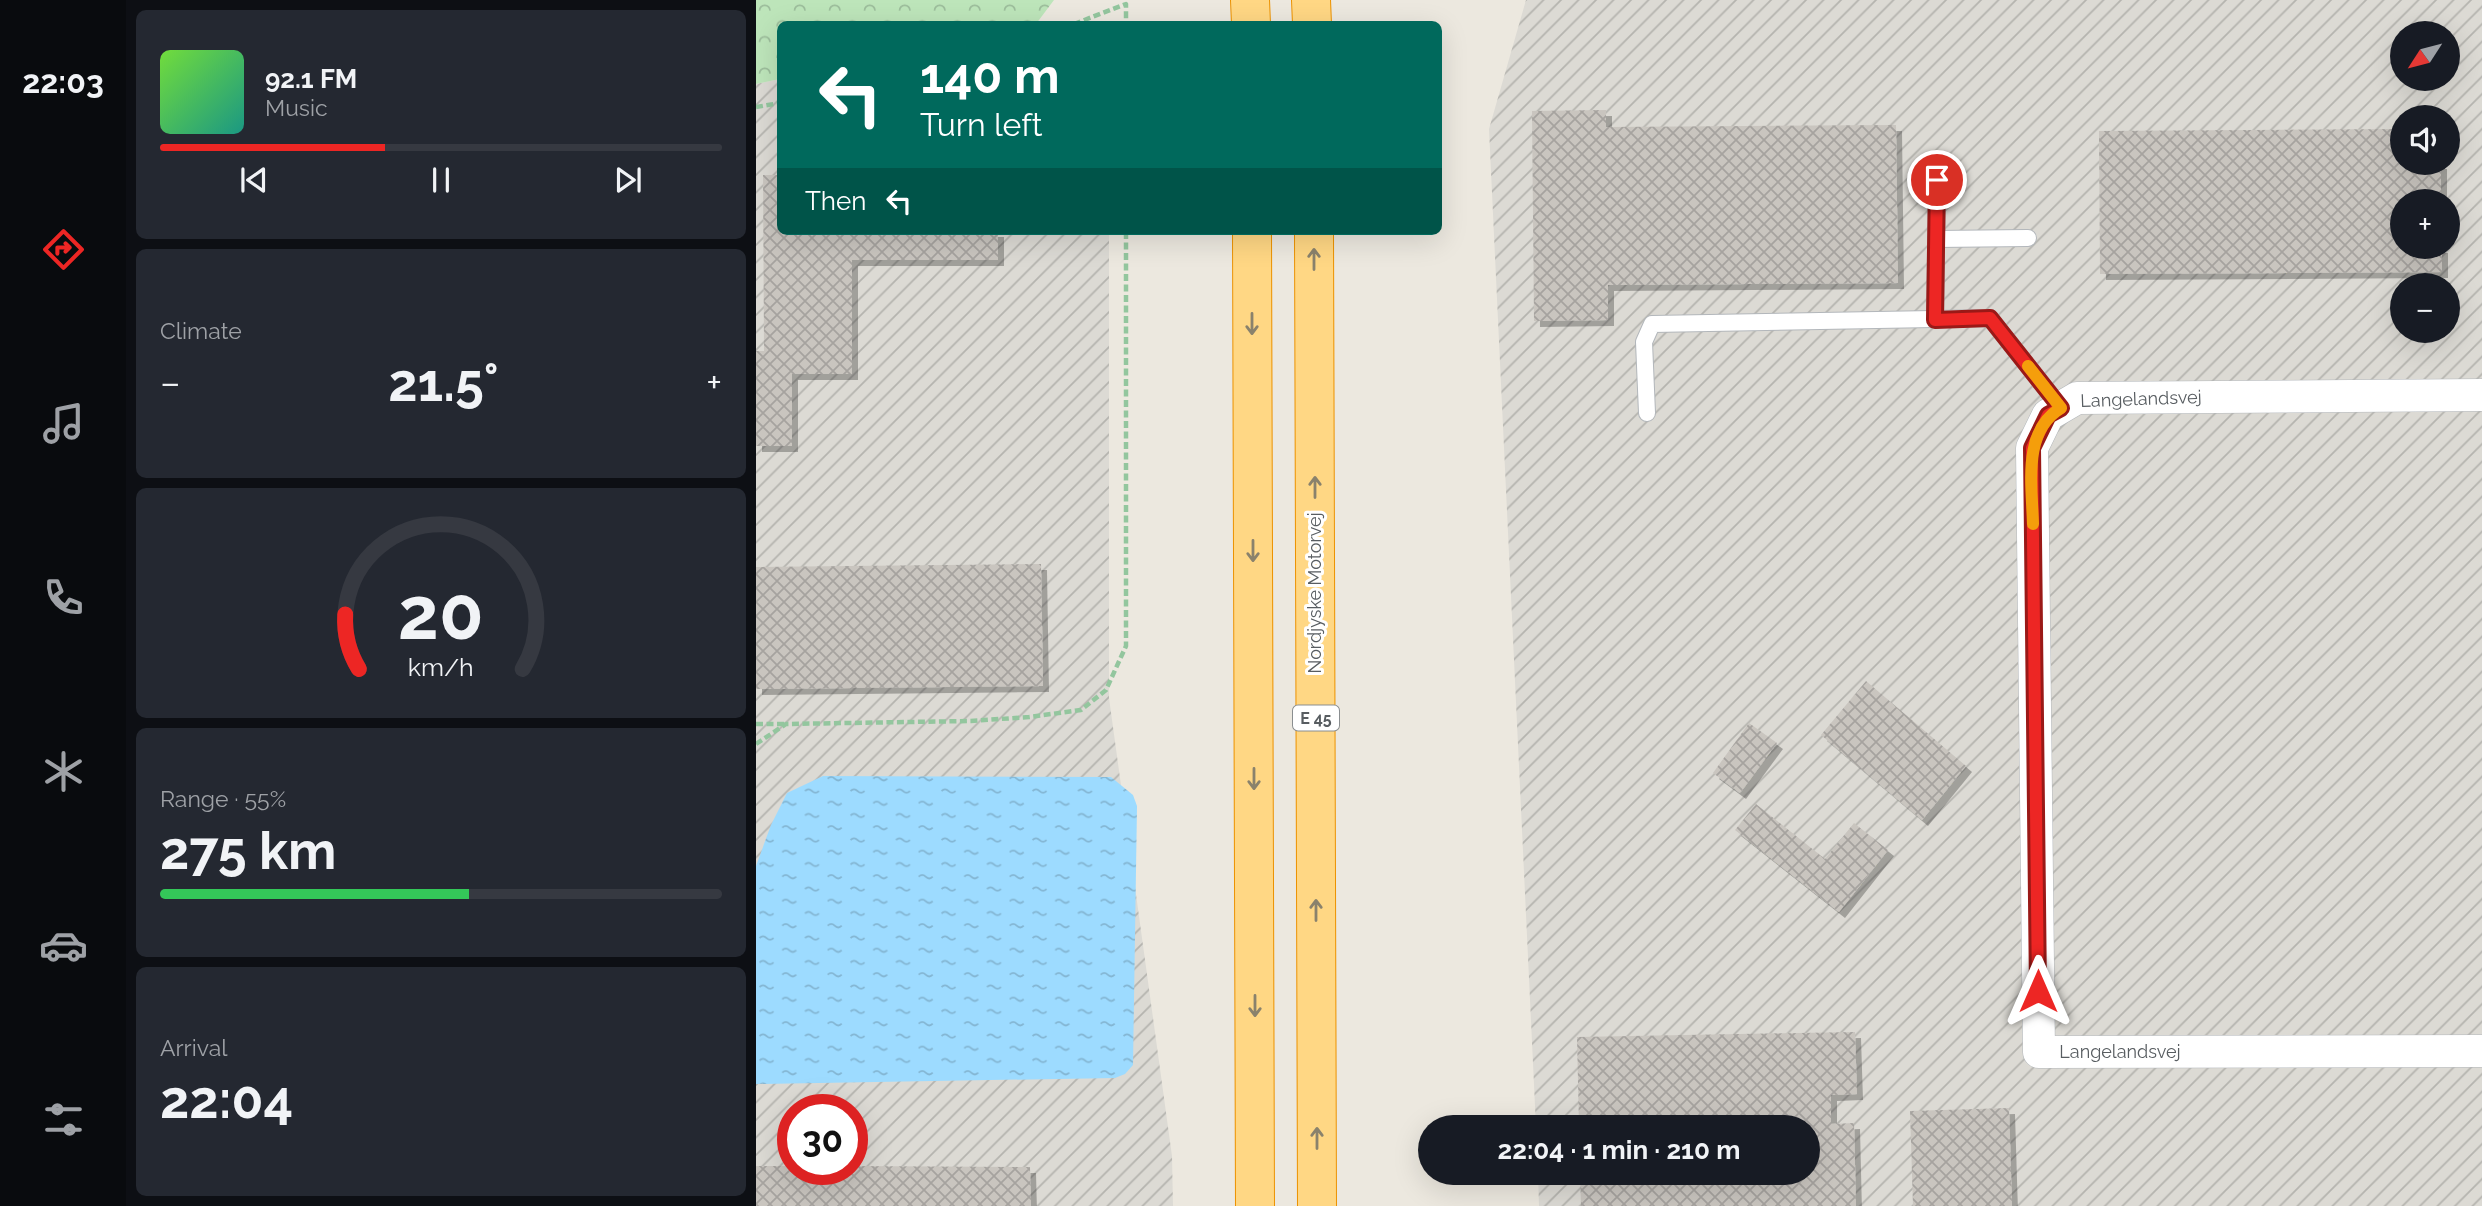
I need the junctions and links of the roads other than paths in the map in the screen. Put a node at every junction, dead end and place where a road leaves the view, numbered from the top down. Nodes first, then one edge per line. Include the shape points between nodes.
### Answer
1 (1250, 0) edge
2 (1311, 0) edge
3 (1251, 21) edge
4 (1312, 21) edge
5 (1937, 180) dead end
6 (1252, 235) edge
7 (1314, 235) edge
8 (2028, 238) dead end
9 (1936, 239) junction
10 (1935, 320) junction
11 (2482, 395) edge
12 (2061, 408) junction
13 (1647, 413) dead end
14 (2482, 1051) edge
15 (1255, 1206) edge
16 (1317, 1206) edge

1 - 3 highway
2 - 4 highway
5 - 9 lane
6 -> 15 highway
16 -> 7 highway, Nordjyske Motorvej / E 45
8 - 9 lane
9 - 10 lane
10 - 12 lane via 1990,318
10 - 13 lane via 1652,324 1644,342
11 - 12 street, Langelandsvej via 2077,398
12 - 14 street, Langelandsvej via 2048,415 2032,448 2039,1052

